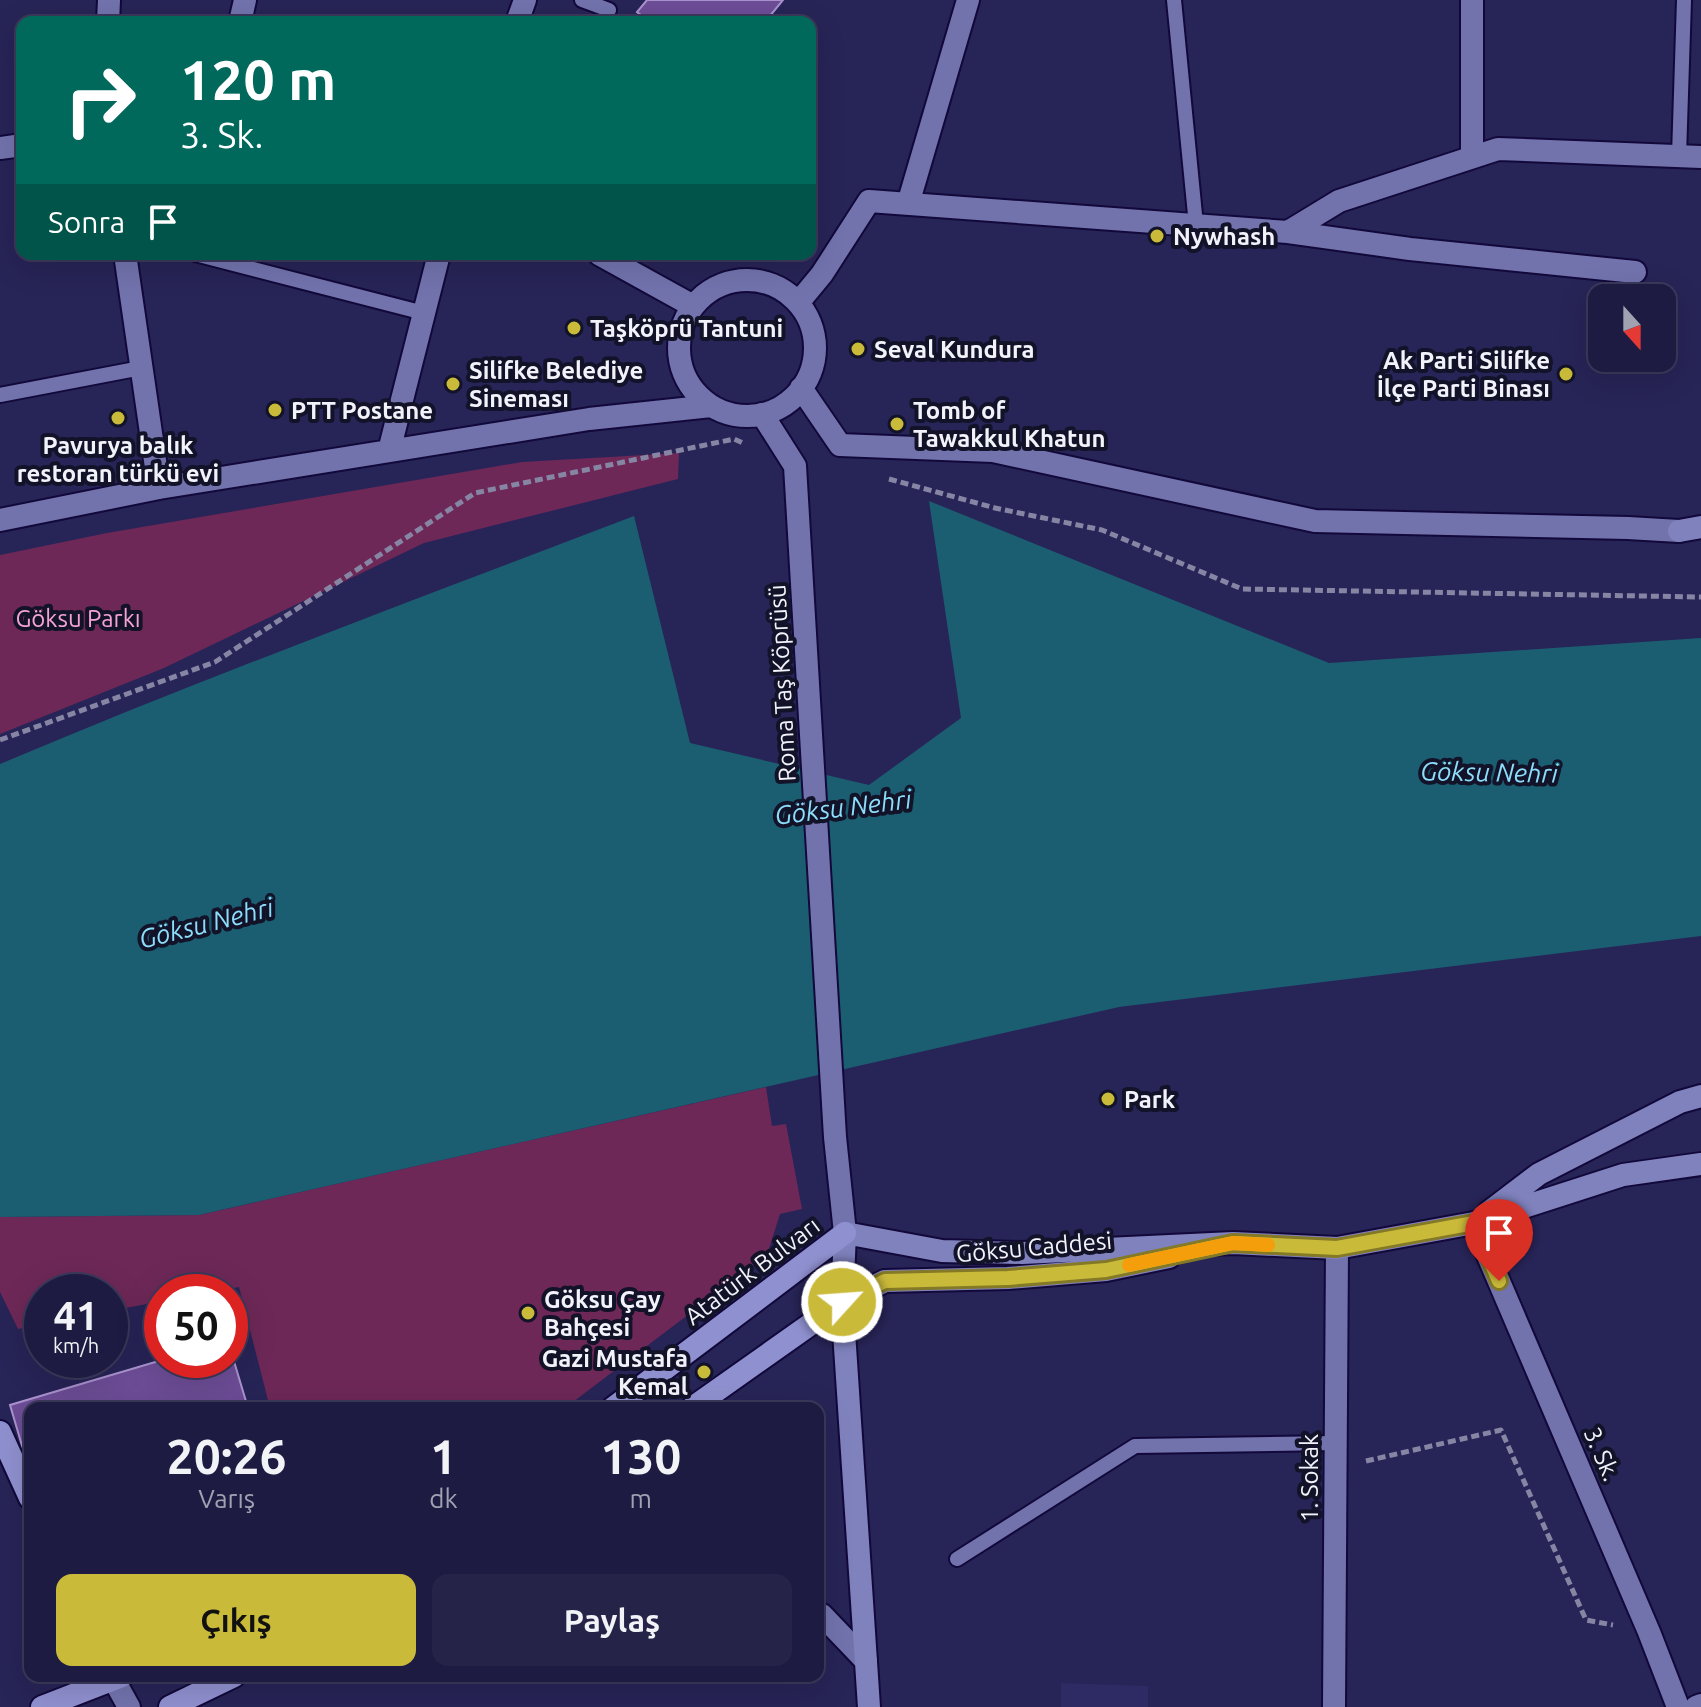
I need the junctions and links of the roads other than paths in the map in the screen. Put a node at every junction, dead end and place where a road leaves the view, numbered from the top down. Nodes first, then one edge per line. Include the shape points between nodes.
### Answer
1 (582, 0) edge
2 (968, 0) edge
3 (1174, 0) edge
4 (1472, 0) edge
5 (1684, 0) edge
6 (609, 10) dead end
7 (1690, 156) edge
8 (1472, 157) junction
9 (908, 204) junction
10 (1196, 225) junction
11 (1288, 232) junction
12 (126, 260) edge
13 (218, 260) edge
14 (437, 260) edge
15 (610, 260) edge
16 (1635, 272) dead end
17 (798, 303) junction
18 (693, 306) junction
19 (424, 313) junction
20 (141, 368) junction
21 (801, 388) junction
22 (0, 395) edge
23 (711, 406) junction
24 (762, 414) junction
25 (389, 451) junction
26 (159, 488) junction
27 (0, 520) edge
28 (1694, 530) edge
29 (1701, 1096) edge
30 (1701, 1164) edge
31 (1474, 1223) junction
32 (845, 1233) junction
33 (1233, 1243) junction
34 (1337, 1248) junction
35 (842, 1302) junction
36 (621, 1402) edge
37 (700, 1402) edge
38 (0, 1432) edge
39 (1335, 1443) junction
40 (24, 1485) edge
41 (957, 1559) dead end
42 (824, 1617) edge
43 (866, 1661) junction
44 (104, 1682) edge
45 (118, 1682) edge
46 (222, 1682) edge
47 (42, 1707) edge
48 (129, 1707) edge
49 (170, 1707) edge
50 (869, 1707) edge
51 (1334, 1707) edge
52 (1678, 1707) edge

1 - 6 lane
2 - 9 street
3 - 10 lane
4 - 8 street
5 - 7 lane
7 - 8 street via 1498,149
8 - 11 street via 1339,201
9 - 10 street
9 - 17 street via 869,201
10 - 11 street
11 - 16 street
12 - 20 street
13 - 19 lane
14 - 19 street
15 - 18 street
17 - 18 street via 774,285 753,280 730,282
17 - 21 street via 815,336 815,357
18 - 23 street via 679,349 683,371
19 - 25 street
20 - 22 lane
20 - 26 street
21 - 24 street via 776,410
21 - 28 street via 840,445 993,451 1315,521
23 - 24 street via 731,414
23 - 25 street via 589,419
24 - 32 street, Roma Taş Köprüsü via 795,466
25 - 26 street
26 - 27 street
29 - 31 main road, Göksu Caddesi via 1539,1174
30 - 31 main road, Göksu Caddesi via 1623,1175
31 - 34 main road, Göksu Caddesi
31 - 52 street, 3. Sk.
32 - 33 main road, Göksu Caddesi via 942,1251 1022,1253
32 - 35 main road
32 - 36 main road, Atatürk Bulvarı
33 - 34 main road, Göksu Caddesi
33 - 35 main road, Göksu Caddesi via 1106,1270 885,1281
34 - 39 street, 1. Sokak
35 - 37 main road
35 - 43 main road
38 - 40 main road
39 - 41 lane via 1135,1446
39 - 51 street, 1. Sokak
42 - 43 street
43 - 50 main road
44 - 47 main road
45 - 48 street
46 - 49 main road

